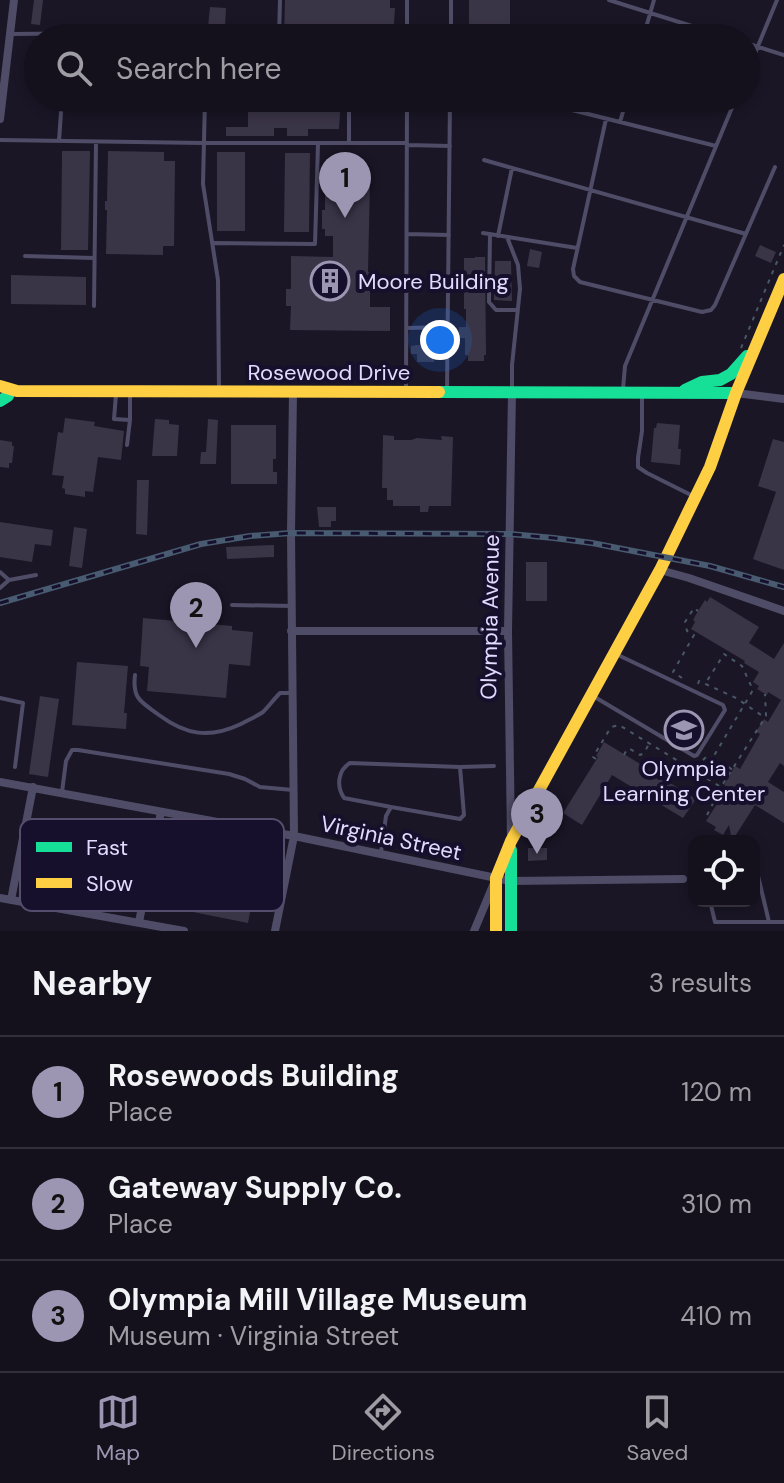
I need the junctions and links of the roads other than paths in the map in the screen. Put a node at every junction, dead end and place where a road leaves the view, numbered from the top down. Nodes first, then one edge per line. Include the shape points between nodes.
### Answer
1 (14, 0) edge
2 (280, 0) edge
3 (407, 0) edge
4 (451, 0) edge
5 (609, 0) edge
6 (654, 0) edge
7 (777, 0) edge
8 (650, 13) junction
9 (279, 24) edge
10 (407, 24) edge
11 (451, 24) edge
12 (647, 24) edge
13 (685, 24) edge
14 (10, 35) junction
15 (24, 35) edge
16 (760, 42) edge
17 (760, 48) edge
18 (784, 55) edge
19 (61, 112) edge
20 (204, 112) edge
21 (349, 112) edge
22 (407, 112) edge
23 (450, 112) edge
24 (579, 112) edge
25 (623, 112) edge
26 (730, 112) edge
27 (0, 119) edge
28 (606, 119) junction
29 (620, 122) junction
30 (0, 140) edge
31 (59, 141) junction
32 (96, 142) junction
33 (203, 143) junction
34 (318, 143) junction
35 (349, 143) junction
36 (407, 144) junction
37 (450, 146) junction
38 (716, 146) junction
39 (484, 160) dead end
40 (775, 167) dead end
41 (512, 168) junction
42 (590, 190) junction
43 (687, 217) junction
44 (483, 233) dead end
45 (407, 234) junction
46 (490, 234) junction
47 (746, 234) junction
48 (449, 235) junction
49 (498, 236) junction
50 (507, 237) junction
51 (214, 243) junction
52 (577, 248) junction
53 (25, 256) dead end
54 (94, 258) junction
55 (784, 279) edge
56 (653, 299) junction
57 (779, 303) edge
58 (94, 306) dead end
59 (517, 310) junction
60 (449, 327) junction
61 (406, 328) junction
62 (757, 344) junction
63 (4, 391) edge
64 (116, 391) junction
65 (130, 391) junction
66 (219, 392) junction
67 (406, 392) junction
68 (512, 392) junction
69 (623, 392) junction
70 (642, 392) junction
71 (680, 392) junction
72 (293, 393) junction
73 (447, 393) junction
74 (736, 393) junction
75 (784, 399) edge
76 (130, 420) junction
77 (127, 445) dead end
78 (695, 497) junction
79 (660, 570) junction
80 (0, 572) edge
81 (36, 575) dead end
82 (9, 580) junction
83 (0, 588) edge
84 (232, 605) dead end
85 (292, 606) junction
86 (784, 611) edge
87 (291, 631) junction
88 (508, 631) junction
89 (614, 653) junction
90 (135, 675) dead end
91 (291, 693) junction
92 (591, 695) junction
93 (0, 698) edge
94 (494, 766) dead end
95 (15, 767) dead end
96 (460, 767) junction
97 (0, 782) edge
98 (33, 787) junction
99 (293, 790) junction
100 (62, 792) junction
101 (391, 807) junction
102 (161, 812) junction
103 (27, 819) edge
104 (160, 819) edge
105 (200, 819) edge
106 (284, 834) edge
107 (294, 836) junction
108 (511, 841) junction
109 (20, 854) edge
110 (381, 854) junction
111 (496, 878) junction
112 (683, 879) dead end
113 (511, 881) junction
114 (760, 884) edge
115 (284, 886) edge
116 (0, 898) edge
117 (11, 900) junction
118 (20, 902) edge
119 (711, 907) edge
120 (75, 911) edge
121 (141, 911) edge
122 (279, 911) edge
123 (139, 922) junction
124 (769, 922) junction
125 (784, 922) edge
126 (476, 926) edge
127 (496, 928) edge
128 (184, 931) edge
129 (275, 931) edge
130 (511, 931) edge

1 - 14 street
2 - 9 lane
3 - 10 lane
4 - 11 lane
5 - 8 lane
6 - 8 lane
7 - 16 lane
8 - 12 lane
8 - 13 lane
14 - 15 lane
14 - 27 street
17 - 18 lane
19 - 31 lane
20 - 33 lane
21 - 35 lane
22 - 36 lane
23 - 37 lane
24 - 28 lane
25 - 29 lane
26 - 38 lane
28 - 29 lane
28 - 42 lane
29 - 38 lane
30 - 31 lane
31 - 32 lane
32 - 33 lane
32 - 54 lane
33 - 34 lane
33 - 51 lane via 204,197
34 - 35 lane
34 - 51 lane via 315,244
35 - 36 lane
36 - 37 lane
36 - 45 lane
37 - 48 lane
38 - 43 lane
39 - 41 lane
40 - 47 lane
41 - 42 lane
41 - 49 lane
42 - 43 lane
42 - 52 lane
43 - 47 lane
43 - 56 lane
44 - 46 lane
45 - 48 lane
45 - 61 lane
46 - 49 lane
46 - 59 lane via 489,302 496,310
47 - 56 lane via 711,310
48 - 60 lane
49 - 50 lane
50 - 52 lane
50 - 59 lane via 518,265
51 - 66 lane
52 - 56 lane via 572,274 577,281
53 - 54 lane
54 - 58 lane
55 - 57 main road
56 - 69 lane via 625,366
57 - 62 main road
59 - 68 lane
60 - 61 lane
60 - 73 lane
61 - 67 lane
62 - 71 main road via 731,374
62 - 74 main road
63 - 64 main road, Rosewood Drive
64 - 65 main road, Rosewood Drive
64 - 76 lane via 114,419
65 - 66 main road, Rosewood Drive
65 - 76 lane
66 - 72 main road, Rosewood Drive
67 - 72 main road, Rosewood Drive
67 - 73 main road, Rosewood Drive
68 - 69 main road, Rosewood Drive
68 - 73 main road, Rosewood Drive
68 - 88 street, Olympia Avenue
69 - 70 main road, Rosewood Drive
70 - 71 main road, Rosewood Drive
70 - 78 lane via 638,467
71 - 74 main road, Rosewood Drive
72 - 85 street
74 - 75 street, Rosewood Drive
74 - 78 main road
76 - 77 lane
78 - 79 main road
79 - 86 street
79 - 89 main road
80 - 82 lane
81 - 82 lane
82 - 83 lane
84 - 85 lane
85 - 87 street
87 - 88 street
87 - 91 street
88 - 108 street, Olympia Avenue
89 - 92 main road
89 - 92 lane via 725,708 694,756
90 - 91 lane via 141,703 193,733 229,729 257,716 280,693
91 - 99 street
92 - 108 main road
93 - 95 lane via 23,703
94 - 96 lane
96 - 101 lane via 460,819
96 - 101 lane via 350,763 343,768 344,798
97 - 98 street, Virginia Street
98 - 100 street, Virginia Street
98 - 103 street
99 - 100 lane via 260,787 229,774 72,750
99 - 107 street
100 - 102 street, Virginia Street
101 - 110 lane
102 - 104 street
102 - 105 street, Virginia Street
106 - 107 street, Virginia Street
107 - 110 street, Virginia Street
107 - 115 street
108 - 111 main road, Olympia Avenue
108 - 113 main road, Olympia Avenue
109 - 117 street
110 - 111 street, Virginia Street
111 - 113 street, Virginia Street
111 - 126 street
111 - 127 main road, Olympia Avenue
112 - 113 street, Virginia Street
113 - 130 main road, Olympia Avenue
114 - 124 lane
116 - 117 street
117 - 118 street
119 - 124 lane via 715,922
120 - 123 street
121 - 123 street
122 - 129 street
123 - 128 street
124 - 125 lane
126 - 127 street

